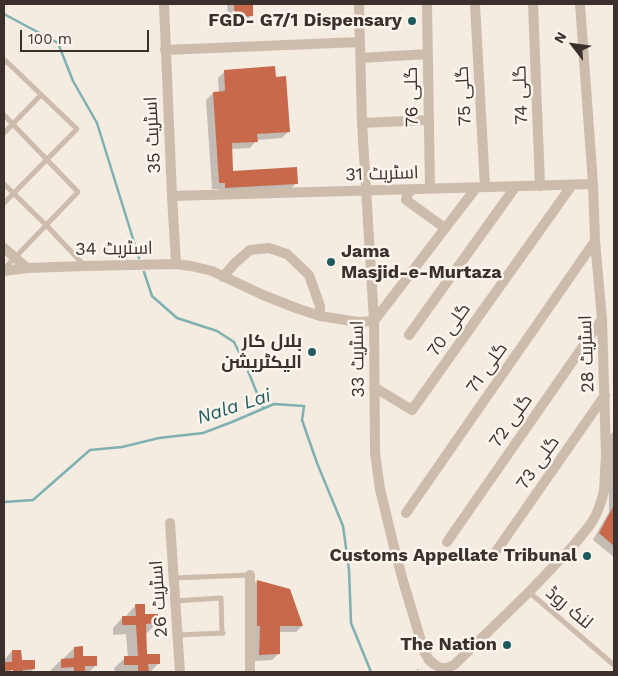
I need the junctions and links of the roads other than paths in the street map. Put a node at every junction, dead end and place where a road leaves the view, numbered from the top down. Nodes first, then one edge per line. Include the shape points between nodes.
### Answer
1 (164, 4) edge
2 (359, 4) edge
3 (427, 4) edge
4 (475, 4) edge
5 (533, 4) edge
6 (580, 4) edge
7 (360, 42) junction
8 (166, 50) junction
9 (428, 54) junction
10 (361, 58) junction
11 (4, 63) edge
12 (41, 95) junction
13 (4, 115) edge
14 (429, 120) junction
15 (362, 123) junction
16 (13, 124) junction
17 (4, 133) edge
18 (46, 159) junction
19 (4, 184) edge
20 (593, 184) junction
21 (572, 185) junction
22 (516, 186) junction
23 (540, 186) junction
24 (480, 188) junction
25 (430, 189) junction
26 (411, 190) junction
27 (366, 191) junction
28 (13, 193) junction
29 (172, 196) junction
30 (4, 203) edge
31 (47, 226) junction
32 (445, 228) junction
33 (595, 241) junction
34 (4, 248) edge
35 (14, 258) junction
36 (176, 264) junction
37 (84, 266) junction
38 (27, 268) junction
39 (4, 270) edge
40 (223, 277) junction
41 (320, 316) junction
42 (602, 320) junction
43 (374, 321) junction
44 (409, 335) dead end
45 (374, 387) junction
46 (604, 395) junction
47 (610, 414) edge
48 (406, 514) dead end
49 (170, 524) dead end
50 (447, 542) dead end
51 (497, 550) dead end
52 (250, 575) joint
53 (174, 578) junction
54 (528, 592) junction
55 (175, 601) junction
56 (178, 635) junction
57 (468, 652) joint
58 (614, 665) edge
59 (180, 672) edge
60 (250, 672) edge

1 - 8 street, اسٹریٹ 35
2 - 7 street, اسٹریٹ 33
3 - 9 street, گلی 76
4 - 24 street, گلی 75
5 - 23 street, گلی 74
6 - 20 street, اسٹریٹ 28
7 - 8 street
7 - 10 street, اسٹریٹ 33
8 - 29 street, اسٹریٹ 35
9 - 10 street
9 - 14 street, گلی 76
10 - 15 street, اسٹریٹ 33
11 - 12 lane via 6,61
12 - 16 lane
12 - 18 lane via 77,129
13 - 16 lane
14 - 15 street
14 - 25 street, گلی 76
15 - 27 street, اسٹریٹ 33
16 - 17 lane
16 - 18 lane
18 - 28 lane
18 - 31 lane via 78,192
19 - 28 lane
20 - 21 street, اسٹریٹ 31
20 - 33 street, اسٹریٹ 28
21 - 23 street, اسٹریٹ 31
21 - 45 street, گلی 70 via 412,410
22 - 23 street, اسٹریٹ 31
22 - 24 street, اسٹریٹ 31
22 - 44 street
24 - 25 street, اسٹریٹ 31
24 - 32 street
25 - 26 street, اسٹریٹ 31
26 - 27 street, اسٹریٹ 31
26 - 32 street via 406,200
27 - 29 street, اسٹریٹ 31
27 - 43 street, اسٹریٹ 33
28 - 30 lane
28 - 31 lane
29 - 36 street, اسٹریٹ 35
31 - 35 lane
31 - 37 lane
32 - 43 street
33 - 42 street, اسٹریٹ 28
33 - 48 street, گلی 71
34 - 35 street
35 - 38 street
35 - 39 lane
36 - 37 street, اسٹریٹ 34
36 - 40 street, اسٹریٹ 34 via 212,271
37 - 38 street, اسٹریٹ 34
38 - 39 street, اسٹریٹ 34
40 - 41 street, اسٹریٹ 34
40 - 41 street via 250,250 269,248 287,254 309,275 320,306
41 - 43 street, اسٹریٹ 34
42 - 46 street, اسٹریٹ 28
42 - 50 street, گلی 72
43 - 45 street, اسٹریٹ 33
45 - 57 street, اسٹریٹ 33 via 375,453 380,489 424,651 429,660 441,668 454,665
46 - 47 street, اسٹریٹ 28
46 - 51 street, گلی 73
47 - 54 street, اسٹریٹ 28 via 606,477 596,515 573,546
49 - 53 street, اسٹریٹ 26
52 - 53 lane
52 - 60 street
53 - 55 street, اسٹریٹ 26
54 - 57 street, اسٹریٹ 28
54 - 58 lane, لنک روڈ
55 - 56 street, اسٹریٹ 26
55 - 56 lane via 221,598 222,633
56 - 59 street, اسٹریٹ 26

